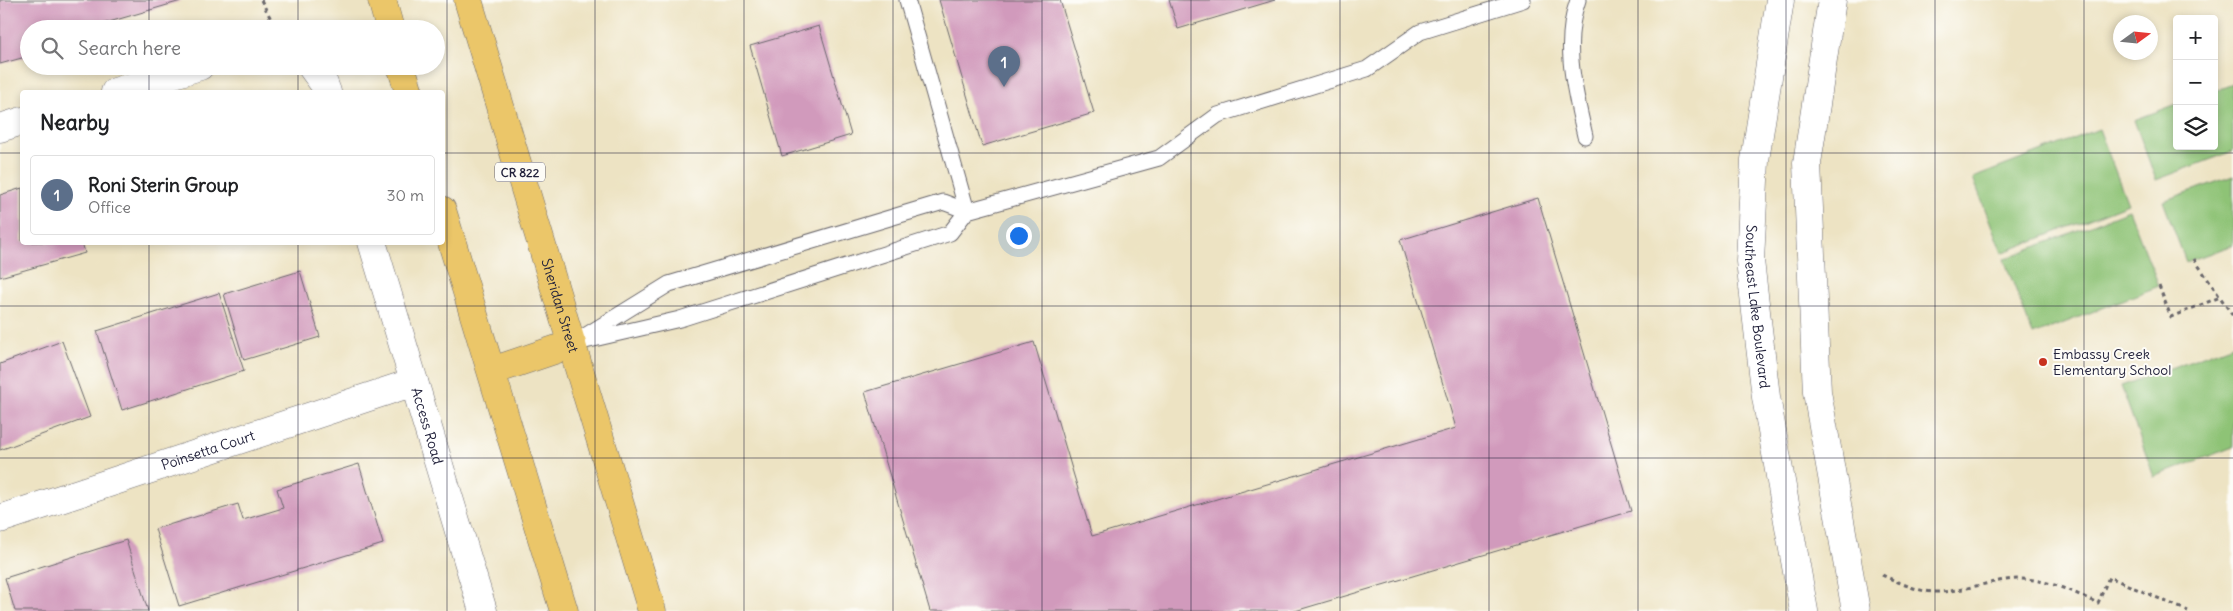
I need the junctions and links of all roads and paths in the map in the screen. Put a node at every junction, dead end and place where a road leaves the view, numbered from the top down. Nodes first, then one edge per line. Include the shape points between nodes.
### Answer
1 (261, 0) edge
2 (382, 0) edge
3 (468, 0) edge
4 (907, 0) edge
5 (1523, 0) edge
6 (1578, 0) edge
7 (1780, 0) edge
8 (1832, 0) edge
9 (271, 20) edge
10 (388, 20) edge
11 (171, 75) edge
12 (318, 75) edge
13 (404, 75) edge
14 (122, 90) edge
15 (326, 90) edge
16 (408, 90) edge
17 (20, 122) edge
18 (0, 128) edge
19 (1585, 136) dead end
20 (967, 211) junction
21 (445, 220) edge
22 (373, 245) edge
23 (2194, 259) dead end
24 (2159, 286) dead end
25 (2220, 297) junction
26 (2233, 316) edge
27 (572, 344) junction
28 (492, 371) junction
29 (414, 382) junction
30 (0, 519) edge
31 (1881, 575) dead end
32 (483, 611) edge
33 (564, 611) edge
34 (652, 611) edge
35 (1804, 611) edge
36 (1856, 611) edge
37 (2188, 611) edge

1 - 9 path
2 - 10 main road
3 - 27 main road, Sheridan Street / CR 822
4 - 20 lane
5 - 20 lane via 1420,32 1367,69 1218,115 1159,158
6 - 19 lane via 1572,18 1570,70
7 - 35 street, Southeast Lake Boulevard via 1755,160 1750,262 1766,398
8 - 36 street via 1807,173 1817,392
11 - 14 street
12 - 15 street
13 - 16 main road
17 - 18 street
20 - 27 lane via 950,233 680,319
20 - 27 lane via 943,202 669,284
21 - 28 main road
22 - 29 street, Access Road
23 - 25 path
24 - 25 path via 2171,317
25 - 26 path
27 - 28 main road
27 - 34 main road, Sheridan Street / CR 822
28 - 33 main road
29 - 30 street, Poinsetta Court
29 - 32 street, Access Road
31 - 37 path via 1925,591 1938,592 1994,581 2042,581 2098,604 2109,577

